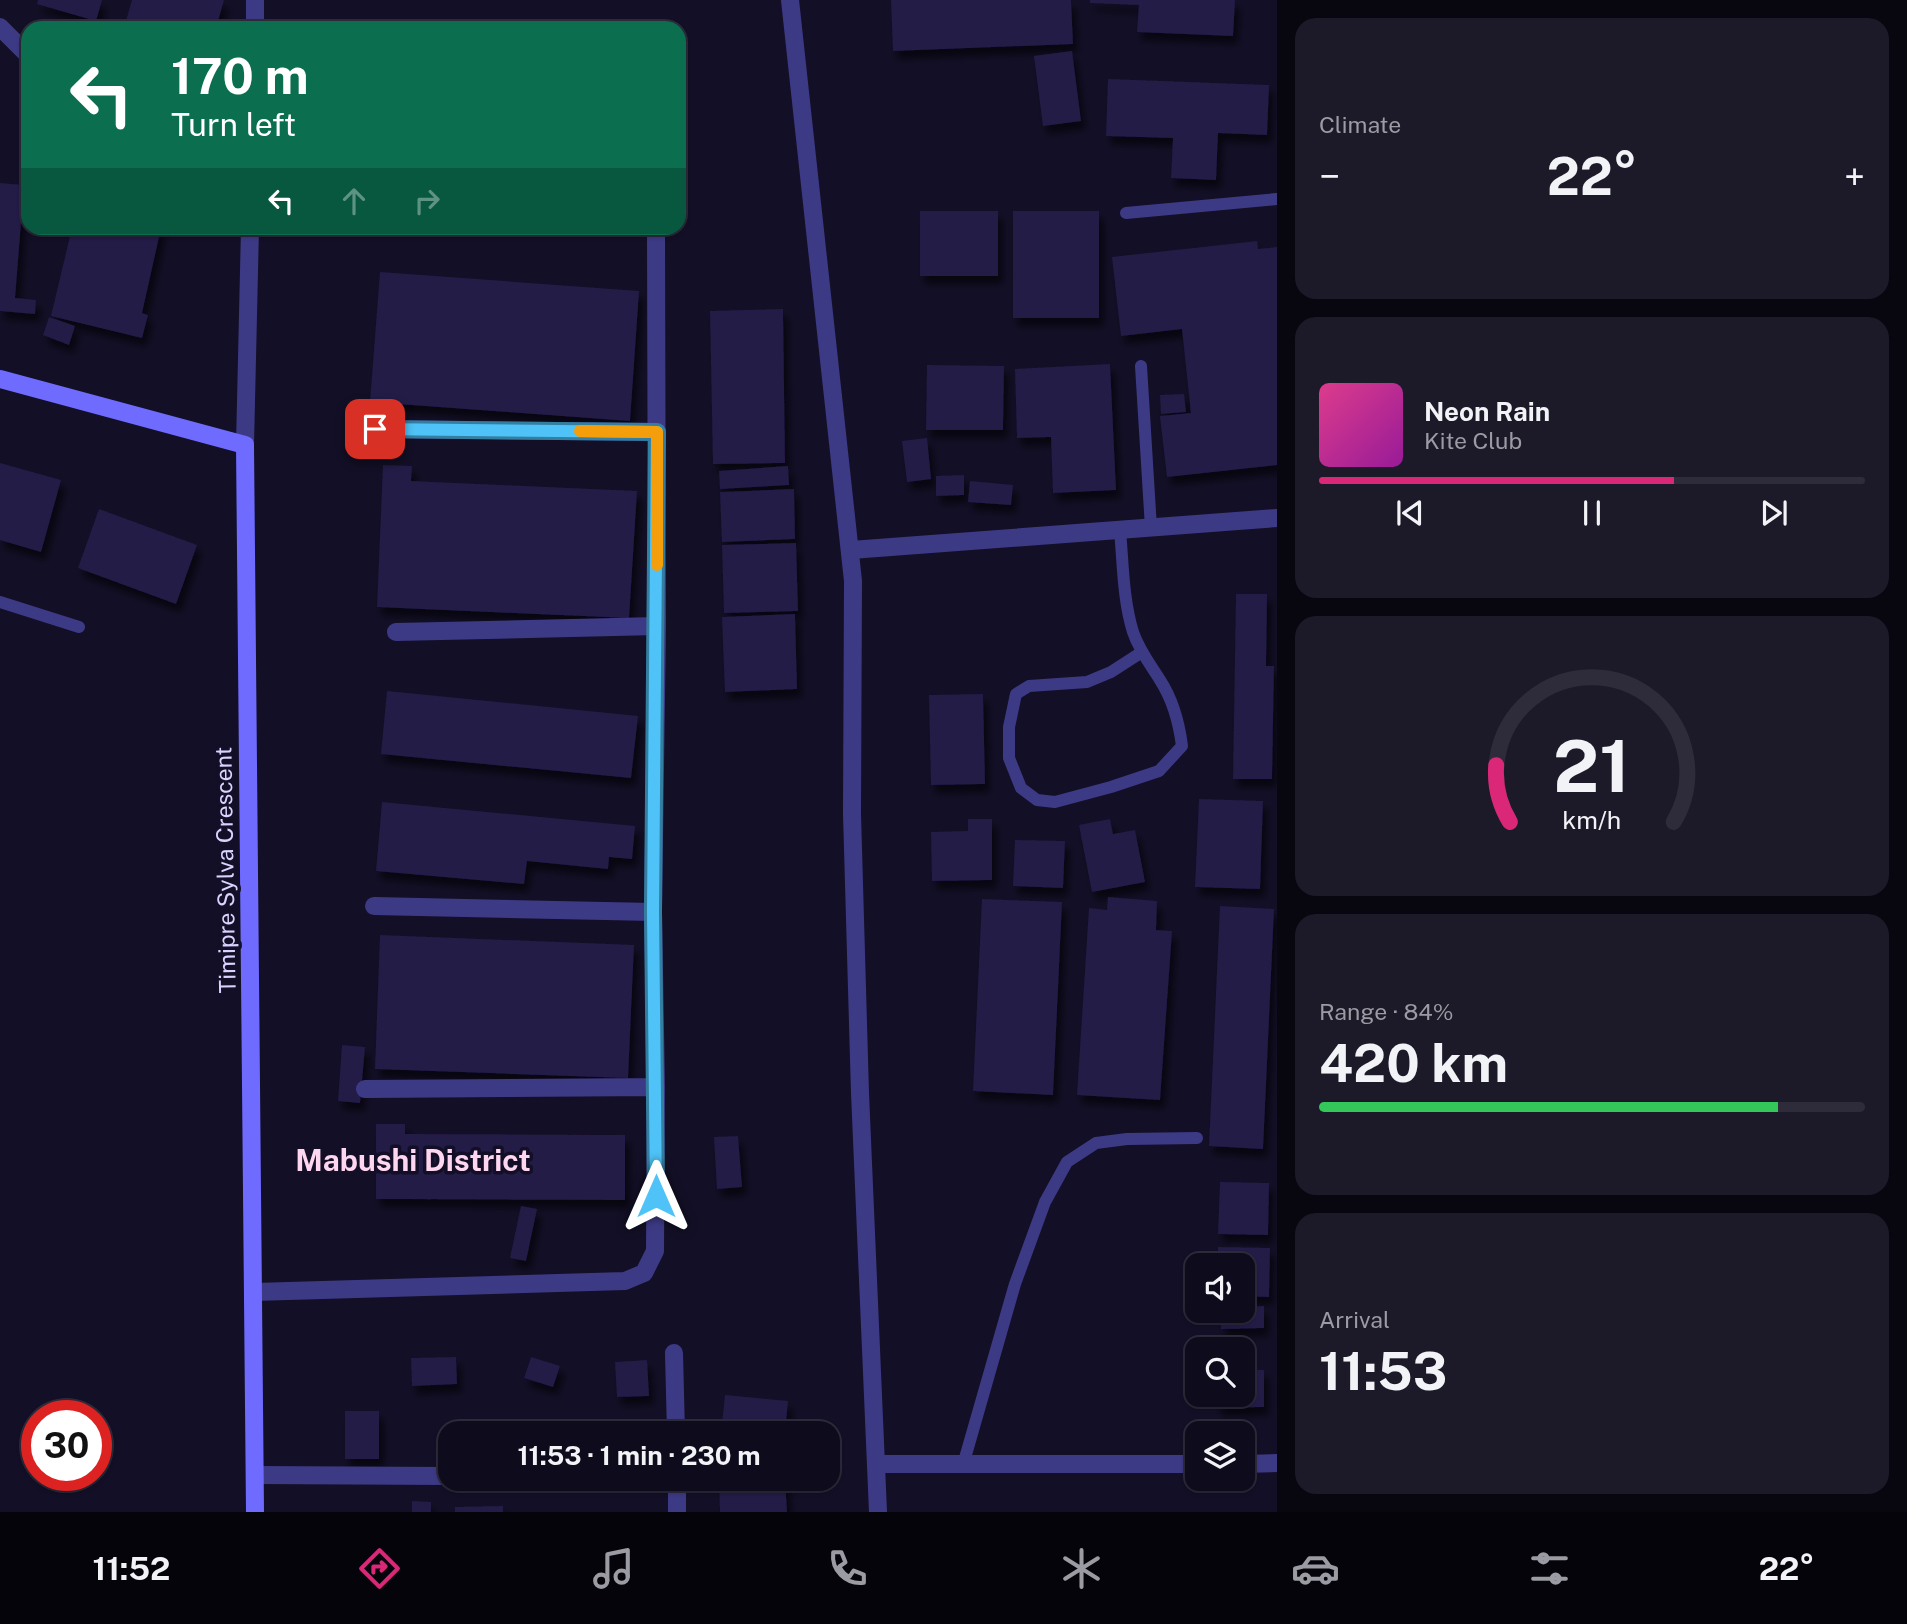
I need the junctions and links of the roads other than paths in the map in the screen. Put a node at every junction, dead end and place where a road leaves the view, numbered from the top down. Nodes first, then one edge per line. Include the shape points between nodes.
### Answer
1 (256, 0) edge
2 (790, 0) edge
3 (255, 21) edge
4 (0, 27) edge
5 (21, 48) edge
6 (1277, 199) edge
7 (1126, 213) dead end
8 (250, 235) edge
9 (656, 235) edge
10 (1141, 366) dead end
11 (0, 379) edge
12 (375, 429) dead end
13 (657, 432) junction
14 (245, 445) junction
15 (1277, 518) edge
16 (1151, 528) junction
17 (1120, 530) junction
18 (851, 550) junction
19 (0, 603) edge
20 (657, 626) junction
21 (79, 627) dead end
22 (396, 632) dead end
23 (1142, 652) junction
24 (374, 906) dead end
25 (653, 912) junction
26 (656, 1087) junction
27 (365, 1089) dead end
28 (1197, 1138) dead end
29 (254, 1292) junction
30 (674, 1353) dead end
31 (676, 1421) edge
32 (1277, 1463) edge
33 (876, 1464) junction
34 (1185, 1464) edge
35 (1255, 1464) edge
36 (963, 1465) junction
37 (255, 1475) junction
38 (438, 1476) edge
39 (677, 1491) edge
40 (255, 1512) edge
41 (677, 1512) edge
42 (877, 1512) edge

1 - 3 street
2 - 18 street
4 - 5 street
6 - 7 lane
8 - 14 street, Timipre Sylva Crescent
9 - 13 street
10 - 16 lane
11 - 14 street
12 - 13 street
13 - 20 street
14 - 29 street, Timipre Sylva Crescent
15 - 16 street
16 - 17 street
17 - 18 street
17 - 23 lane via 1127,599
18 - 33 street via 852,828
19 - 21 lane
20 - 22 street
20 - 25 street
23 - 23 lane via 1167,692 1178,718 1182,746 1159,771 1111,788 1055,802 1037,800 1021,788 1009,758 1016,694 1029,685 1087,682
24 - 25 street
25 - 26 street
26 - 27 street
26 - 29 street via 655,1251 644,1273 625,1281
28 - 36 lane via 1096,1143 1067,1162 1045,1202 1015,1284
29 - 37 street, Timipre Sylva Crescent
30 - 31 street
32 - 35 street
33 - 36 street
33 - 42 street
34 - 36 street
37 - 38 street
37 - 40 street, Timipre Sylva Crescent
39 - 41 street

